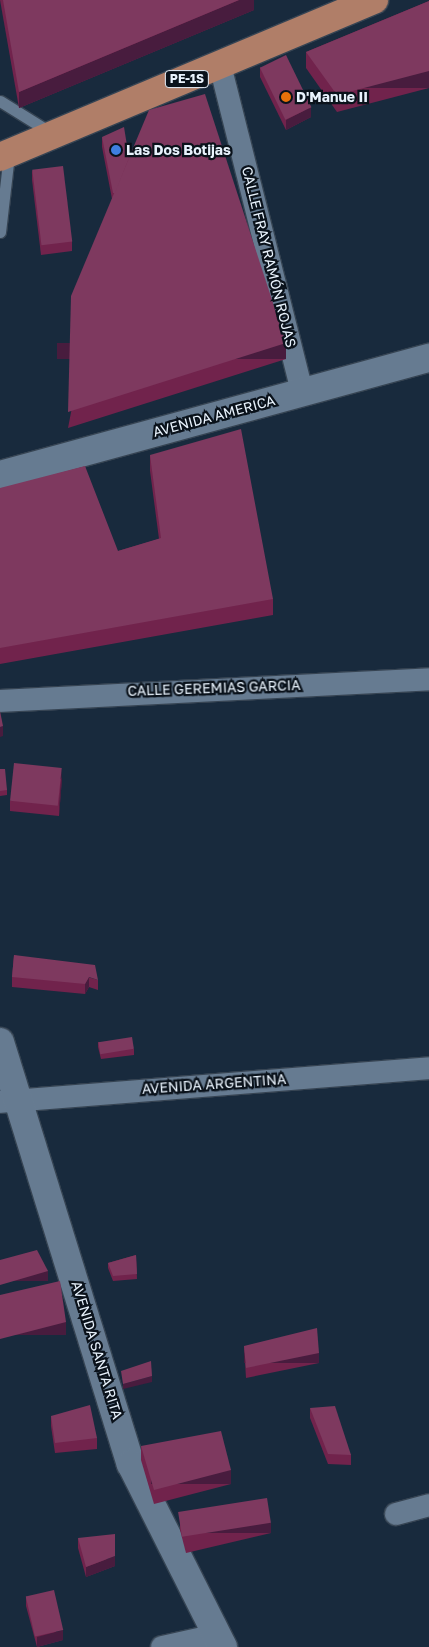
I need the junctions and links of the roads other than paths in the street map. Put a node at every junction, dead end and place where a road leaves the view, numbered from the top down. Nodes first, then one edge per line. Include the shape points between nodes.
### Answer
1 (374, 0) edge
2 (220, 65) junction
3 (0, 101) edge
4 (55, 134) junction
5 (4, 156) edge
6 (0, 232) edge
7 (429, 358) edge
8 (302, 392) junction
9 (0, 475) edge
10 (429, 679) edge
11 (0, 701) edge
12 (0, 1042) edge
13 (429, 1068) edge
14 (10, 1100) edge
15 (429, 1505) edge
16 (396, 1514) dead end
17 (219, 1641) edge
18 (162, 1647) edge

1 - 2 highway, PE-1S
2 - 4 highway, PE-1S
2 - 8 street, CALLE FRAY RAMÓN ROJAS
3 - 4 lane
4 - 5 highway, PE-1S
5 - 6 lane
7 - 8 street, AVENIDA AMERICA
8 - 9 street, AVENIDA AMERICA
10 - 11 street, CALLE GEREMIAS GARCIA
12 - 14 street, AVENIDA SANTA RITA
13 - 14 street, AVENIDA ARGENTINA
14 - 17 street, AVENIDA SANTA RITA via 131,1464
15 - 16 street
17 - 18 street

